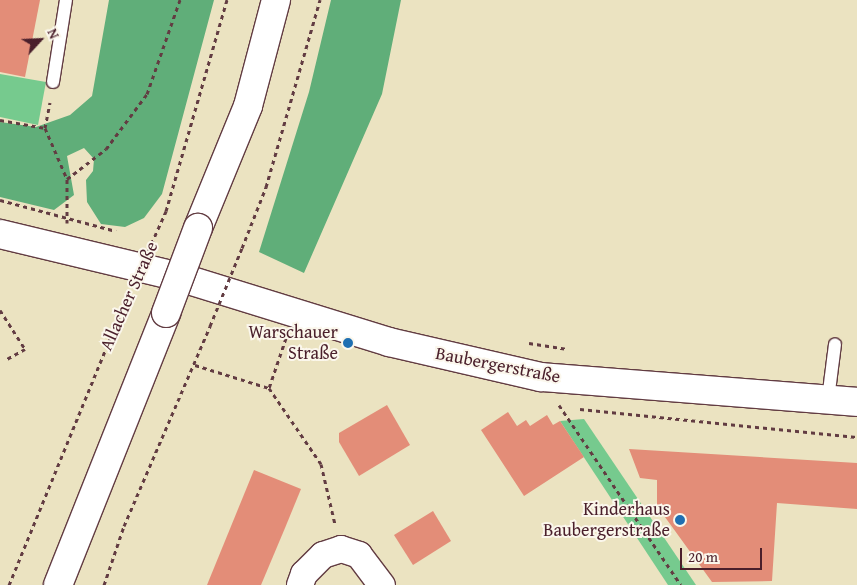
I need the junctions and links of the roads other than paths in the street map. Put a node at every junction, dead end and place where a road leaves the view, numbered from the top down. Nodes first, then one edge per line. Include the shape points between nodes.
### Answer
1 (66, 0) edge
2 (276, 0) edge
3 (53, 82) road end
4 (0, 234) edge
5 (835, 344) dead end
6 (828, 399) junction
7 (857, 402) edge
8 (58, 585) edge
9 (300, 585) edge
10 (382, 585) edge

1 - 3 lane
2 - 8 street, bridge via 248,106
4 - 6 street, Baubergerstraße via 179,277 294,314 540,377
5 - 6 lane
6 - 7 street, Baubergerstraße
9 - 10 street via 304,574 323,555 341,549 360,555

